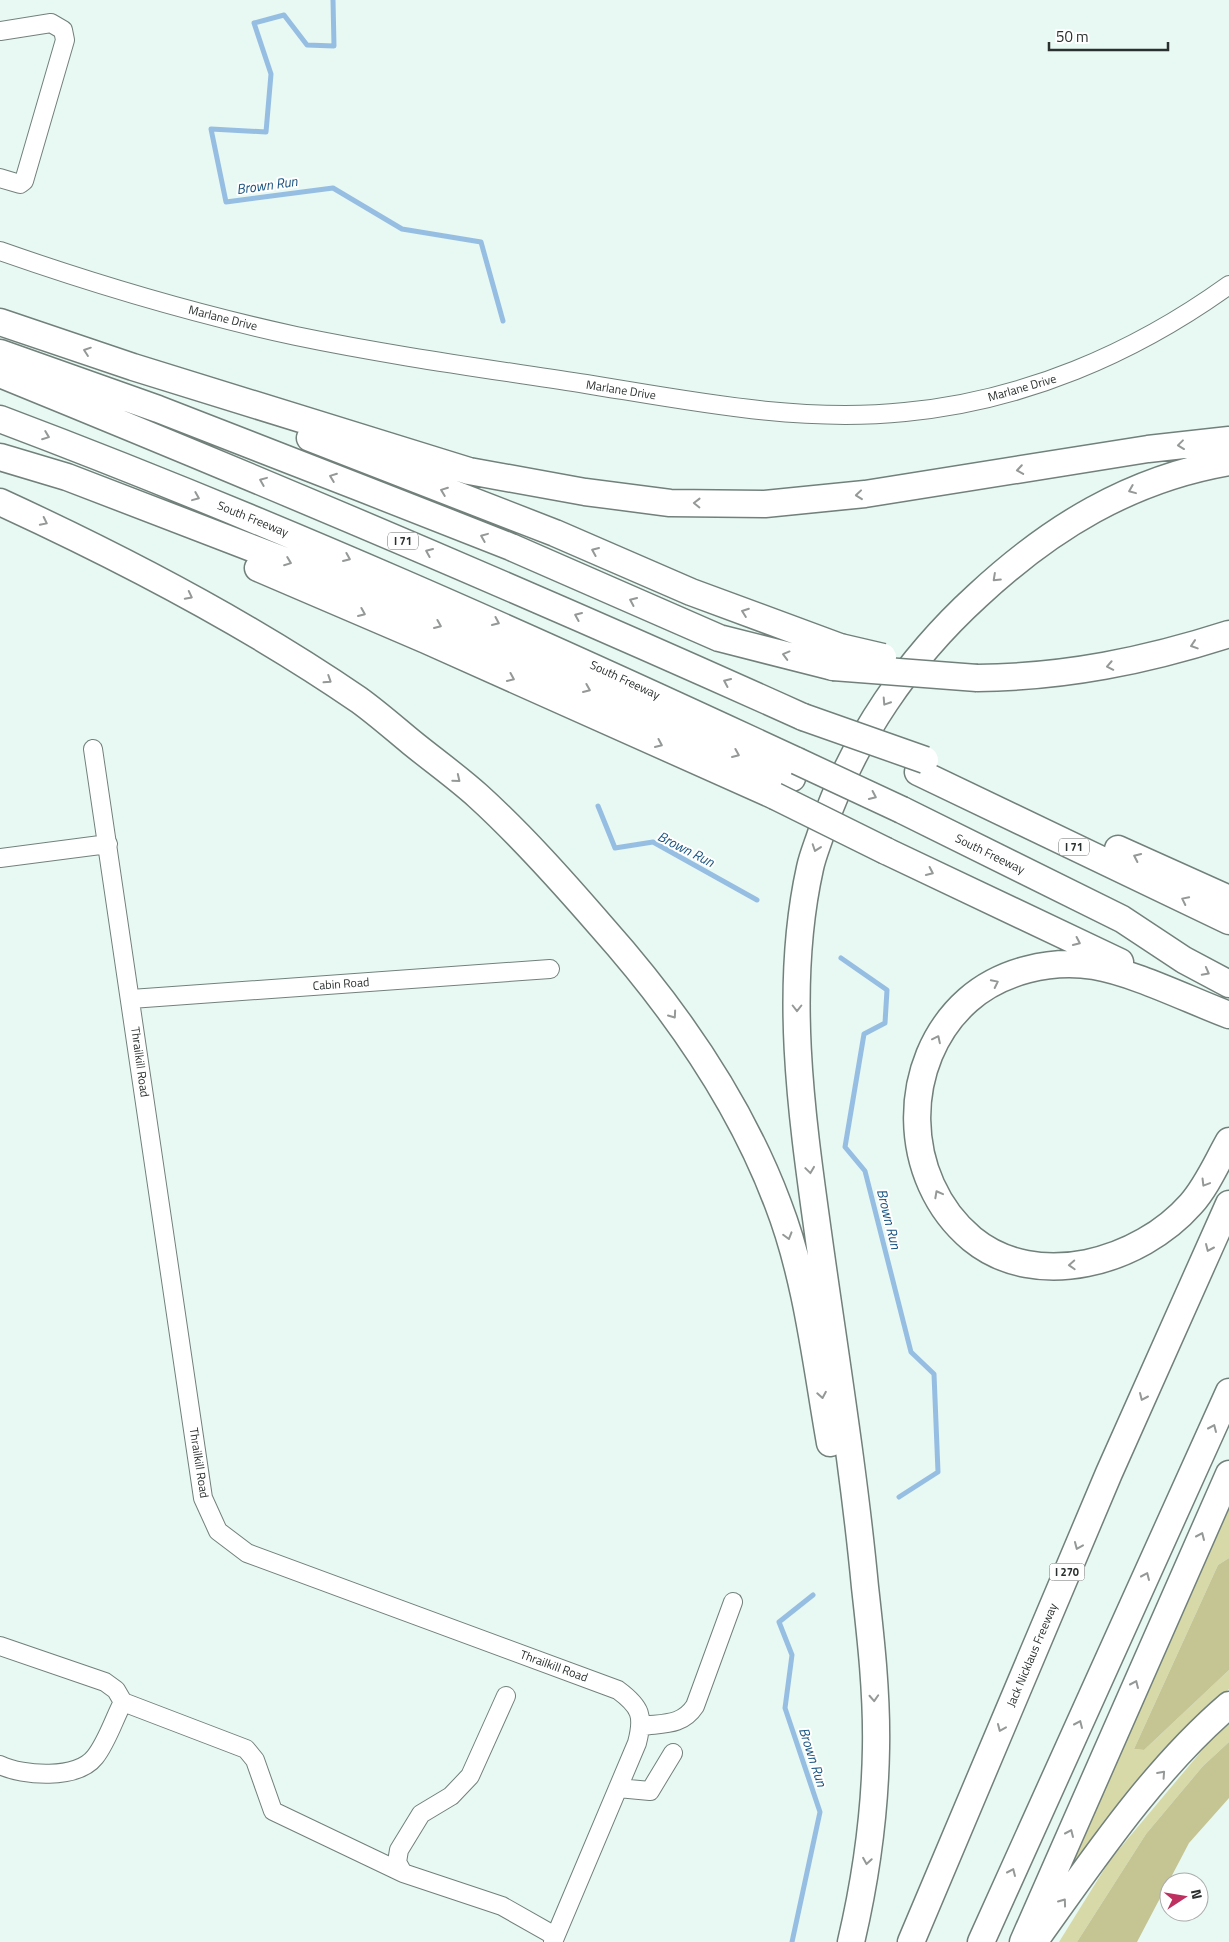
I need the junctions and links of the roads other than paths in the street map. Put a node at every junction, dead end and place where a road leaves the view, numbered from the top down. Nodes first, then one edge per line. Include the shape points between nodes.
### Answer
1 (0, 31) edge
2 (0, 178) edge
3 (0, 251) edge
4 (1229, 285) edge
5 (0, 322) edge
6 (0, 353) edge
7 (133, 366) junction
8 (0, 374) edge
9 (0, 419) edge
10 (1229, 440) edge
11 (0, 457) edge
12 (1229, 462) edge
13 (0, 502) edge
14 (1229, 634) edge
15 (837, 657) junction
16 (93, 748) dead end
17 (922, 766) junction
18 (788, 778) junction
19 (895, 830) junction
20 (108, 844) junction
21 (0, 858) edge
22 (1229, 899) edge
23 (1229, 921) edge
24 (550, 969) dead end
25 (1229, 984) edge
26 (131, 999) junction
27 (1229, 1015) edge
28 (1229, 1141) edge
29 (1229, 1204) edge
30 (1229, 1392) edge
31 (1229, 1474) edge
32 (733, 1602) dead end
33 (0, 1646) edge
34 (872, 1650) junction
35 (506, 1696) dead end
36 (123, 1702) junction
37 (1229, 1705) edge
38 (642, 1726) junction
39 (673, 1753) dead end
40 (0, 1765) edge
41 (618, 1788) junction
42 (403, 1873) junction
43 (554, 1939) edge
44 (851, 1942) edge
45 (910, 1942) edge
46 (981, 1942) edge
47 (1023, 1942) edge
48 (1034, 1942) edge

1 - 2 street via 51,23 62,30 65,40 24,181 20,184
3 - 4 street, Marlane Drive via 158,302 296,336 426,360 700,402 828,415 868,415 934,408 990,398 1040,384 1128,348 1197,308
7 -> 5 highway
15 -> 6 highway via 719,638 511,547 158,409
10 -> 7 highway via 1148,449 865,494 765,504 670,503 585,492 469,471
15 -> 7 highway via 555,533
17 -> 8 highway, I 71, bridge via 303,498
9 -> 18 highway, South Freeway via 308,541 442,598
11 -> 18 highway via 426,640
12 -> 34 highway via 1166,477 1093,508 1006,569 948,622 904,675 861,740 834,795 811,865 797,947 798,1046 808,1160 860,1532
13 -> 34 highway via 230,618 362,702 478,796 564,883 645,975 721,1083 751,1140 779,1206 808,1317
14 -> 15 highway, bridge via 1174,652 1107,667 1042,676 977,678
16 - 20 street, Thrailkill Road
22 -> 17 highway
23 -> 17 highway, I 71
18 -> 19 highway, South Freeway, bridge
18 - 19 highway, bridge
19 -> 25 highway, South Freeway via 1122,919 1184,960
19 -> 27 highway
20 - 21 street
20 - 26 street, Thrailkill Road
24 - 26 street, Cabin Road
26 - 38 street, Thrailkill Road via 203,1498 218,1531 247,1553 618,1690 632,1700
28 -> 27 highway via 1191,1204 1159,1234 1125,1253 1090,1264 1052,1266 999,1255 986,1249 959,1227 929,1176 916,1130 925,1066 942,1027 974,996 992,983 1012,975 1052,965 1094,966
29 -> 45 highway, Jack Nicklaus Freeway / I 270 via 1109,1473
46 -> 30 highway
47 -> 31 highway
32 - 38 street via 689,1716
33 - 36 street via 104,1682 116,1690
34 -> 44 highway via 876,1746 874,1799 868,1855
35 - 42 street via 470,1776 451,1796 421,1814 399,1850 397,1862
36 - 40 street via 94,1758 80,1768 35,1774
36 - 42 street via 246,1749 255,1760 273,1811
48 -> 37 highway via 1125,1816 1209,1722
38 - 41 street
39 - 41 street via 650,1791
41 - 43 street
42 - 43 street via 502,1906

